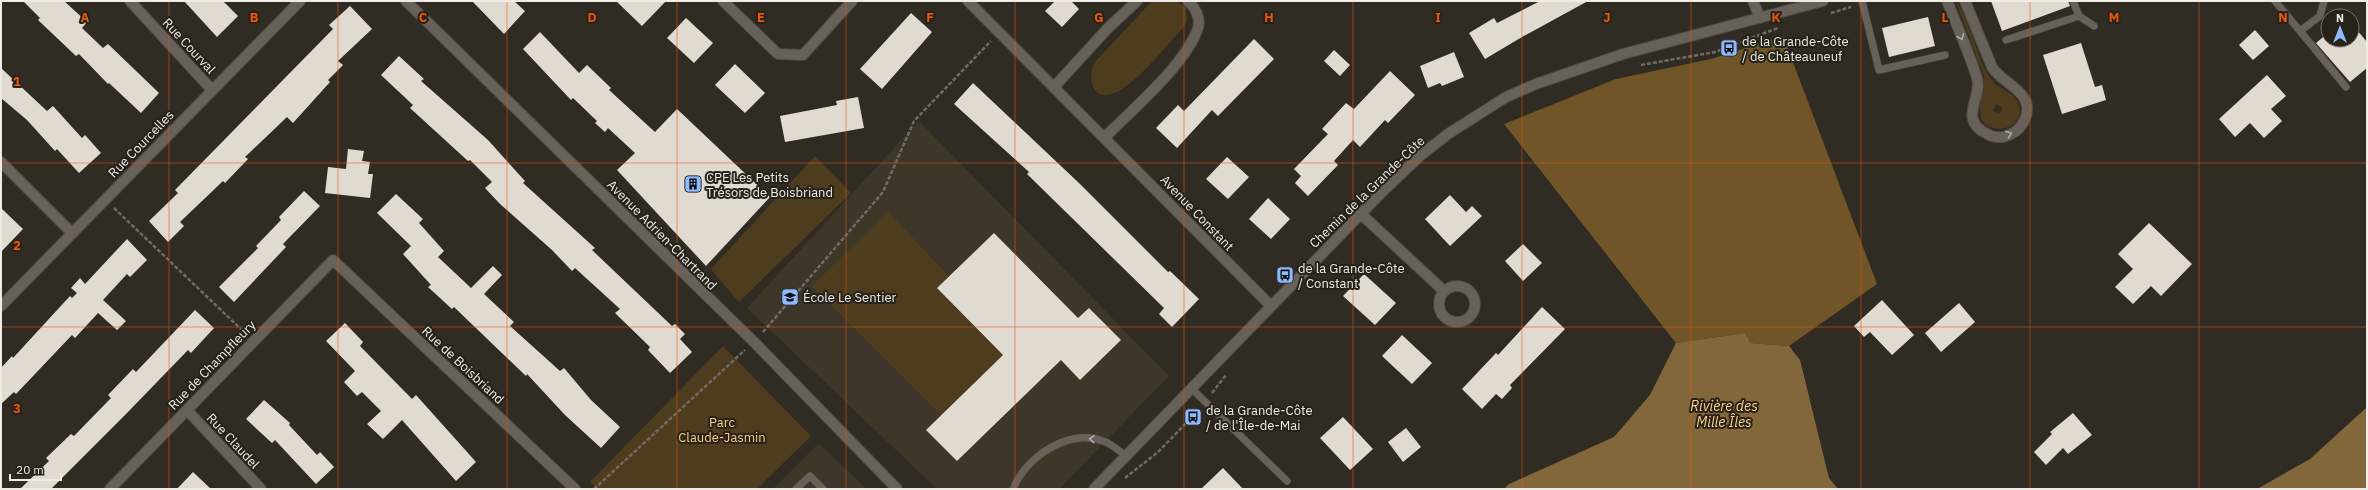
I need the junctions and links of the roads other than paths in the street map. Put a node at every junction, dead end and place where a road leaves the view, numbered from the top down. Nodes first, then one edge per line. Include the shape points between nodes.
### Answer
1 (130, 1) edge
2 (300, 1) edge
3 (406, 1) edge
4 (723, 1) edge
5 (852, 1) edge
6 (968, 1) edge
7 (1137, 1) edge
8 (1188, 1) edge
9 (1753, 1) edge
10 (1823, 1) edge
11 (1862, 1) edge
12 (1947, 1) edge
13 (1965, 1) edge
14 (2073, 1) edge
15 (2275, 1) edge
16 (2324, 1) edge
17 (2078, 16) junction
18 (1760, 18) junction
19 (2094, 26) dead end
20 (2300, 31) junction
21 (2006, 40) dead end
22 (1945, 55) dead end
23 (1054, 87) junction
24 (2346, 87) dead end
25 (212, 90) junction
26 (1105, 137) junction
27 (1, 162) edge
28 (1361, 214) junction
29 (72, 234) junction
30 (333, 260) joint
31 (1444, 291) dead end
32 (1, 306) edge
33 (1270, 306) junction
34 (1192, 389) junction
35 (187, 410) junction
36 (1126, 456) junction
37 (1287, 481) dead end
38 (110, 489) edge
39 (261, 489) edge
40 (575, 489) edge
41 (796, 489) edge
42 (823, 489) edge
43 (898, 489) edge
44 (1013, 489) edge
45 (1094, 489) edge

1 - 25 street, Rue Courval
2 - 25 street, Rue Courcelles
3 - 43 street, Avenue Adrien-Chartrand via 754,342
4 - 5 street via 778,54 803,55
6 - 23 street, Avenue Constant
7 - 23 street via 1108,28
8 - 26 street via 1196,8 1198,26 1189,46 1154,89
9 - 18 street
10 - 18 street, Chemin de la Grande-Côte
11 - 22 lane via 1880,70
12 -> 13 street via 1978,82 1972,106 1973,119 1977,126 1994,137 2008,136 2023,123 2027,103 2019,90 1999,77 1992,67
14 - 17 lane
15 - 20 lane
16 - 20 lane via 2320,16
17 - 19 lane
17 - 21 lane
18 - 28 street, Chemin de la Grande-Côte via 1585,65 1506,97 1434,144
20 - 24 lane
23 - 26 street, Avenue Constant
25 - 29 street, Rue Courcelles
26 - 33 street, Avenue Constant
27 - 29 street
28 - 31 street
28 - 33 street, Chemin de la Grande-Côte
29 - 32 street, Rue Courcelles
30 - 35 street, Rue de Champfleury
30 - 40 street, Rue de Boisbriand
33 - 34 street, Chemin de la Grande-Côte
34 - 36 street, Chemin de la Grande-Côte
34 - 37 lane
35 - 38 street, Rue de Champfleury
35 - 39 street, Rue Claudel
36 -> 44 lane via 1111,444 1095,438 1062,443 1036,458 1019,476
36 - 45 street, Chemin de la Grande-Côte
41 - 42 lane via 810,476

